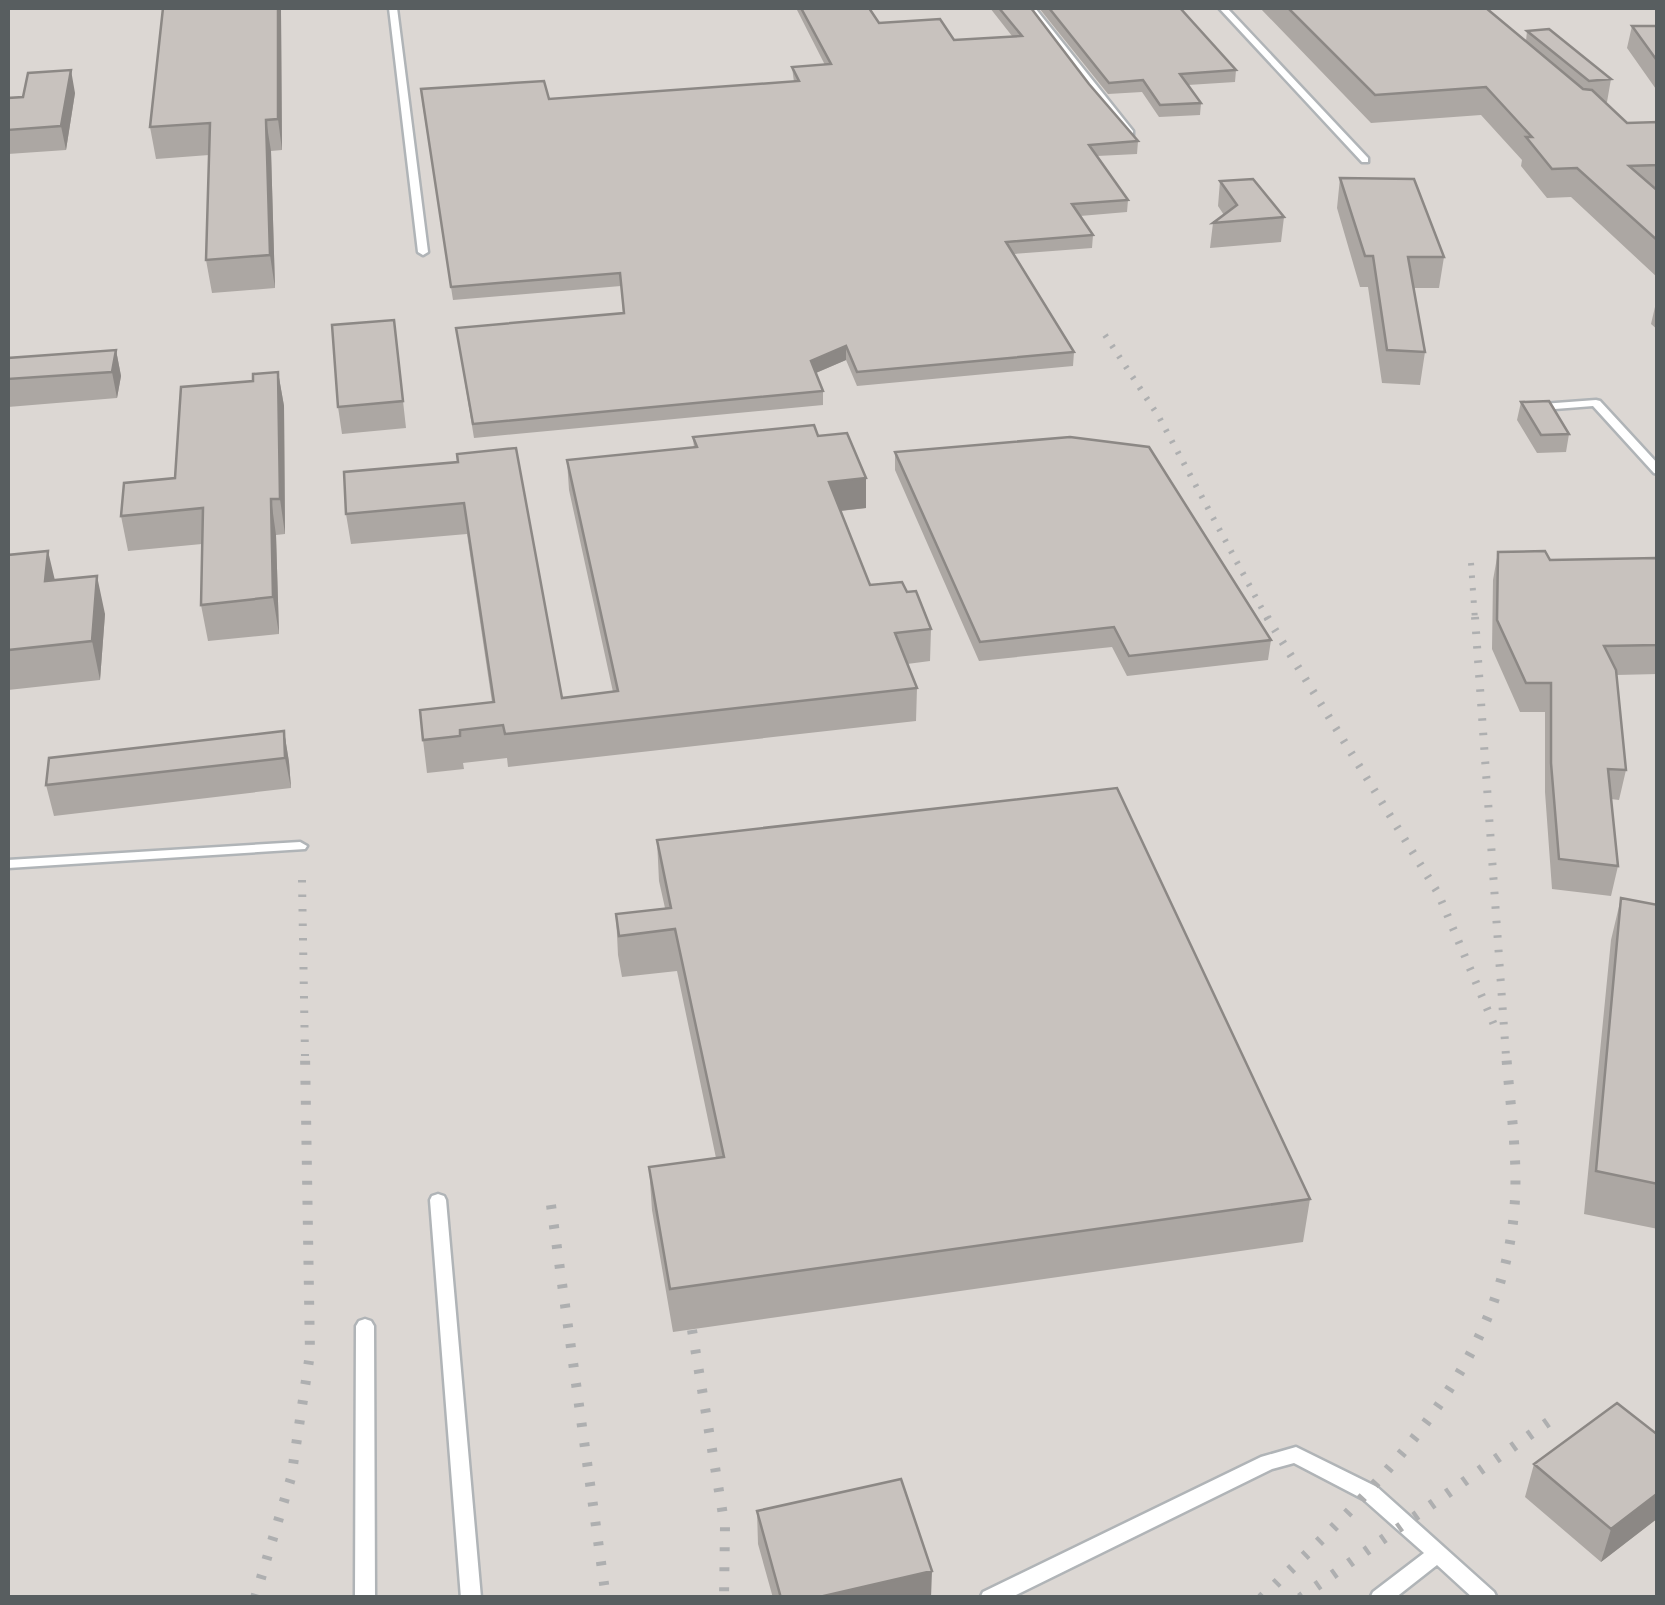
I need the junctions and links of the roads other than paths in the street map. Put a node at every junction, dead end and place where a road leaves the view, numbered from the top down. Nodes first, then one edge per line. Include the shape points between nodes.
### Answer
1 (393, 8) edge
2 (1032, 8) edge
3 (1223, 8) edge
4 (1136, 140) edge
5 (1364, 160) dead end
6 (423, 252) dead end
7 (1542, 407) edge
8 (1658, 445) edge
9 (1636, 447) junction
10 (1658, 471) edge
11 (300, 846) dead end
12 (8, 864) edge
13 (438, 1200) dead end
14 (365, 1326) dead end
15 (1439, 1554) junction
16 (364, 1598) edge
17 (471, 1598) edge
18 (990, 1598) edge
19 (1380, 1598) edge
20 (1488, 1598) edge

1 - 6 lane
2 - 4 lane
3 - 5 lane
7 - 9 lane via 1596,403
8 - 9 lane
9 - 10 lane
11 - 12 lane
13 - 17 lane
14 - 16 lane
15 - 18 lane via 1370,1492 1296,1455 1268,1462
15 - 19 lane
15 - 20 lane

